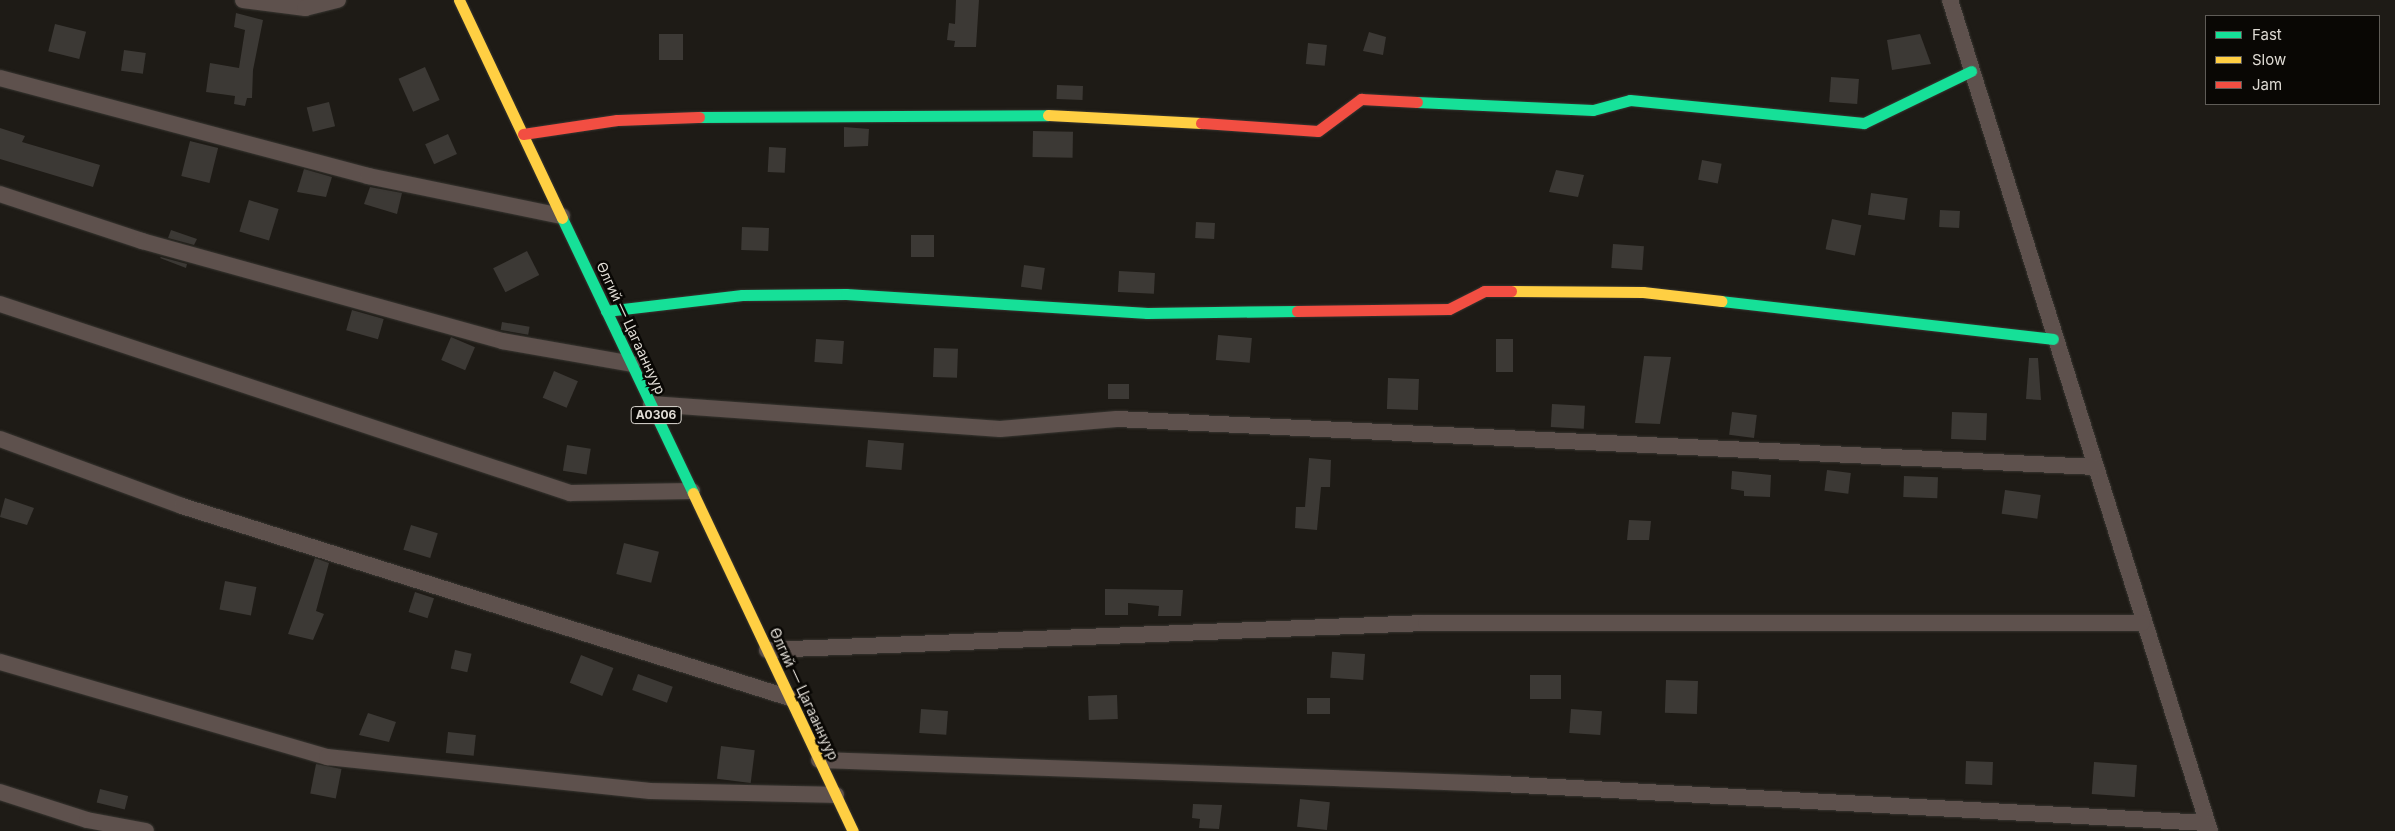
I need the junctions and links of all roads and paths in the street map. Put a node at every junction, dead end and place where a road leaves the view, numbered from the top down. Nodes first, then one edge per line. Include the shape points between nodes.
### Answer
1 (243, 0) edge
2 (338, 0) edge
3 (459, 0) edge
4 (1950, 0) edge
5 (1971, 70) junction
6 (0, 78) edge
7 (523, 134) junction
8 (0, 194) edge
9 (562, 216) junction
10 (0, 304) edge
11 (606, 311) junction
12 (2053, 339) junction
13 (632, 364) junction
14 (651, 404) junction
15 (0, 439) edge
16 (2094, 467) junction
17 (692, 491) junction
18 (2142, 623) junction
19 (767, 650) junction
20 (0, 662) edge
21 (790, 698) junction
22 (819, 760) junction
23 (0, 792) edge
24 (836, 795) junction
25 (2208, 827) edge
26 (146, 831) edge
27 (853, 831) edge

1 - 2 street via 305,8
3 - 7 main road, Өлгий — Цагааннуур / A0306
4 - 5 street
5 - 7 main road via 1864,122 1630,100 1593,110 1361,99 1318,131 1077,116 780,114 617,120
5 - 12 street
6 - 9 street via 368,176
7 - 9 main road, Өлгий — Цагааннуур / A0306
8 - 13 street via 142,241 502,341
9 - 11 main road, Өлгий — Цагааннуур / A0306
10 - 17 street via 570,493
11 - 12 main road via 742,295 846,294 1146,313 1449,309 1484,292 1643,292
11 - 13 main road, Өлгий — Цагааннуур / A0306
12 - 16 street
13 - 14 main road, Өлгий — Цагааннуур / A0306
14 - 16 street via 1000,429 1116,419
14 - 17 main road, Өлгий — Цагааннуур / A0306
15 - 21 street via 182,506
16 - 18 street
17 - 19 main road, Өлгий — Цагааннуур / A0306
18 - 19 street via 1426,623
18 - 25 street
19 - 21 main road, Өлгий — Цагааннуур / A0306
20 - 24 street via 326,757 650,791
21 - 22 main road, Өлгий — Цагааннуур / A0306
22 - 24 main road, Өлгий — Цагааннуур / A0306
22 - 25 street via 1502,784
23 - 26 street via 87,820
24 - 27 main road, Өлгий — Цагааннуур / A0306

